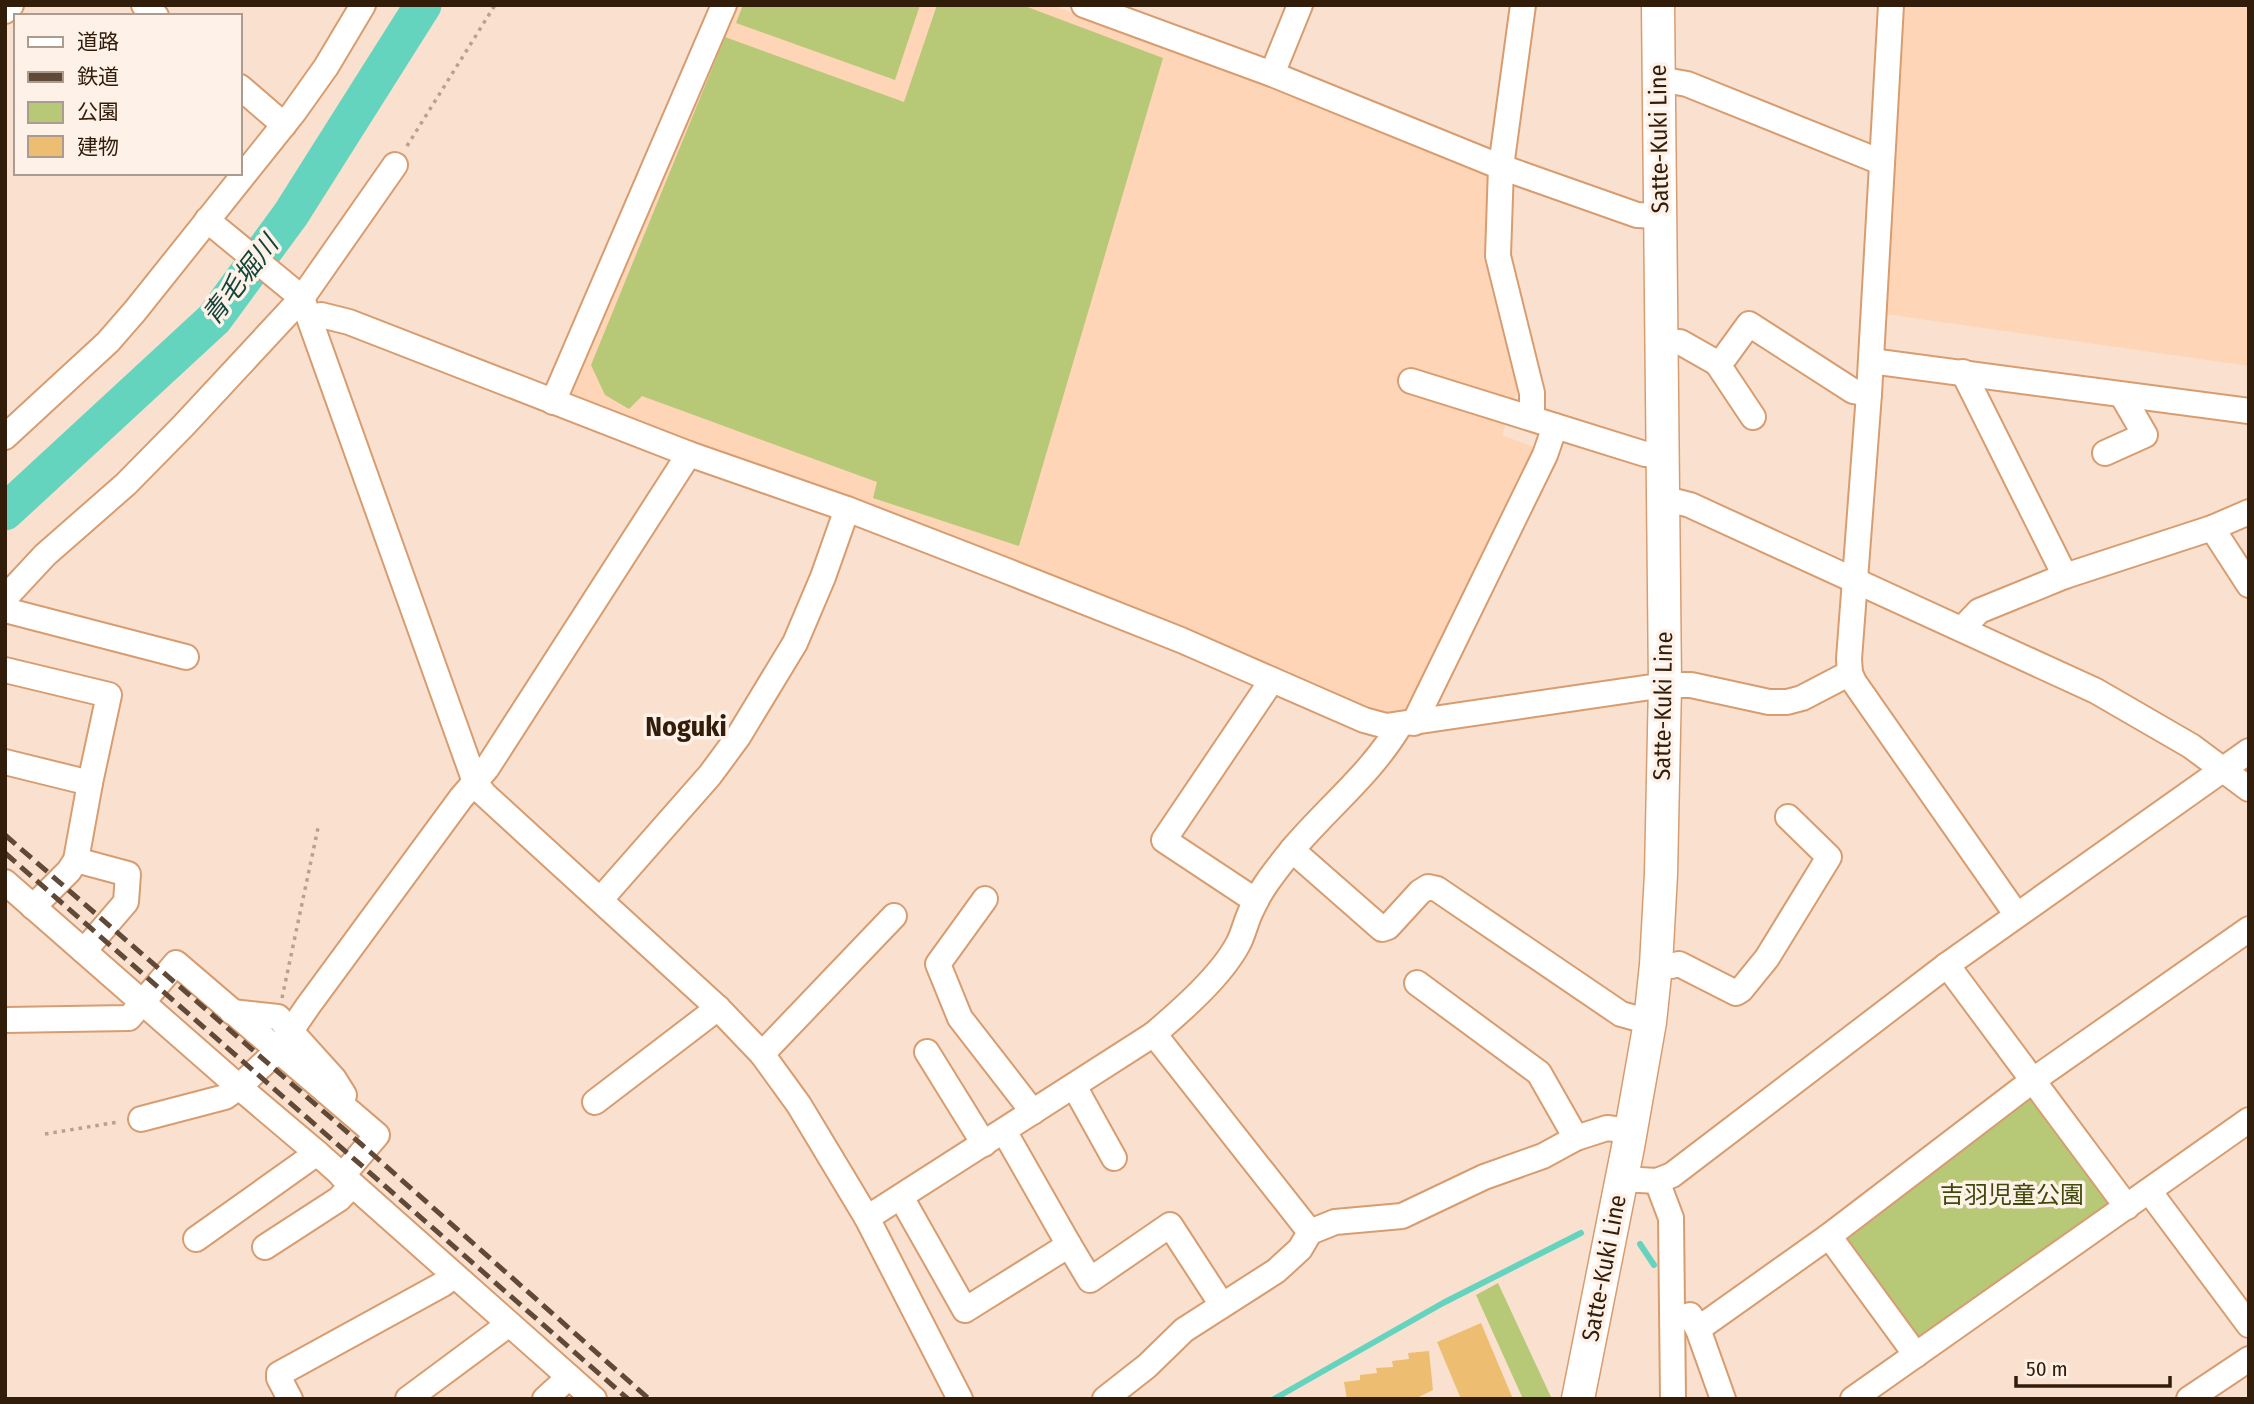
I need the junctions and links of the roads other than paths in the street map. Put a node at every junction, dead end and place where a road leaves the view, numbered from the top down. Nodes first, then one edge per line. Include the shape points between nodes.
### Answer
1 (11, 5) edge
2 (363, 5) edge
3 (724, 5) edge
4 (1084, 5) edge
5 (1300, 5) edge
6 (1524, 5) edge
7 (1658, 5) edge
8 (1891, 5) edge
9 (5, 11) edge
10 (1272, 74) junction
11 (1659, 79) junction
12 (242, 89) edge
13 (284, 125) junction
14 (1881, 162) junction
15 (395, 165) road end
16 (1501, 167) junction
17 (1660, 216) junction
18 (211, 224) junction
19 (303, 303) junction
20 (1662, 342) junction
21 (1871, 361) junction
22 (1717, 363) junction
23 (1963, 372) junction
24 (1410, 381) dead end
25 (1868, 394) junction
26 (2122, 395) junction
27 (553, 402) junction
28 (2249, 411) edge
29 (1521, 415) junction
30 (1753, 417) dead end
31 (1555, 426) junction
32 (5, 437) edge
33 (2105, 453) dead end
34 (689, 454) junction
35 (1663, 455) junction
36 (1663, 498) junction
37 (847, 509) junction
38 (2249, 512) edge
39 (2212, 528) junction
40 (2065, 576) junction
41 (1856, 580) junction
42 (2249, 585) edge
43 (5, 598) edge
44 (5, 610) edge
45 (1962, 629) junction
46 (186, 657) dead end
47 (5, 670) edge
48 (1850, 673) junction
49 (1272, 680) junction
50 (1665, 685) junction
51 (1407, 724) junction
52 (2249, 751) edge
53 (5, 762) edge
54 (2223, 768) junction
55 (475, 782) junction
56 (90, 783) junction
57 (2249, 789) edge
58 (1788, 817) dead end
59 (1292, 850) junction
60 (76, 860) junction
61 (5, 882) edge
62 (985, 899) dead end
63 (601, 900) junction
64 (1256, 901) junction
65 (33, 907) junction
66 (2016, 914) junction
67 (894, 916) dead end
68 (2249, 929) edge
69 (84, 951) junction
70 (1656, 965) junction
71 (1947, 965) junction
72 (1417, 982) dead end
73 (143, 1003) junction
74 (718, 1009) junction
75 (232, 1013) junction
76 (5, 1020) edge
77 (1650, 1022) junction
78 (282, 1033) junction
79 (1154, 1034) junction
80 (927, 1052) dead end
81 (762, 1054) junction
82 (2032, 1081) junction
83 (1074, 1086) junction
84 (239, 1087) junction
85 (595, 1102) dead end
86 (1033, 1112) junction
87 (141, 1119) road end
88 (2249, 1120) edge
89 (1630, 1131) junction
90 (994, 1138) junction
91 (1576, 1138) junction
92 (317, 1153) junction
93 (1114, 1158) dead end
94 (1622, 1179) junction
95 (347, 1180) junction
96 (1657, 1181) junction
97 (2149, 1191) junction
98 (901, 1198) junction
99 (2127, 1207) junction
100 (867, 1218) junction
101 (1310, 1232) junction
102 (1829, 1236) junction
103 (196, 1239) dead end
104 (1069, 1245) junction
105 (265, 1247) dead end
106 (453, 1276) junction
107 (1672, 1296) junction
108 (1222, 1305) junction
109 (509, 1324) junction
110 (2249, 1325) edge
111 (1698, 1329) junction
112 (1916, 1355) junction
113 (2249, 1359) edge
114 (581, 1392) edge
115 (290, 1399) edge
116 (408, 1399) edge
117 (545, 1399) edge
118 (960, 1399) edge
119 (1105, 1399) edge
120 (1578, 1399) edge
121 (1673, 1399) edge
122 (1723, 1399) edge
123 (1853, 1399) edge
124 (2189, 1399) edge

1 - 9 street
2 - 13 street
3 - 27 street
4 - 10 street
5 - 10 street
6 - 16 street
7 - 11 main road, Satte-Kuki Line
8 - 14 street
10 - 16 street
11 - 14 street via 1687,84
11 - 17 main road, Satte-Kuki Line
12 - 13 street
13 - 18 street
14 - 21 street
15 - 19 street
16 - 17 street via 1637,215
16 - 29 street via 1498,256 1532,393
17 - 20 main road, Satte-Kuki Line
18 - 19 street
18 - 32 street via 108,342
19 - 27 street via 321,316 349,322
19 - 43 street via 126,484 45,555
19 - 55 street
20 - 22 street via 1680,342
20 - 35 main road, Satte-Kuki Line
21 - 23 street
21 - 25 street
22 - 25 street via 1749,324 1853,391
22 - 30 street
23 - 26 street
23 - 40 street
24 - 29 street
25 - 41 street
26 - 28 street
26 - 33 street via 2146,435
27 - 34 street
29 - 31 street
31 - 35 street via 1645,454
31 - 51 street
34 - 37 street
34 - 55 street
35 - 36 main road, Satte-Kuki Line
36 - 41 street via 1682,501
36 - 50 main road, Satte-Kuki Line
37 - 49 street
37 - 63 street via 795,643 738,737
38 - 39 street
39 - 40 street
39 - 42 street
40 - 45 street via 1979,611
41 - 45 street
41 - 48 street
44 - 46 street
45 - 54 street via 2096,691
47 - 56 street via 109,695
48 - 50 street via 1787,702 1691,685
48 - 66 street
49 - 51 street via 1364,720 1386,726
49 - 64 street via 1164,840
50 - 51 street
50 - 70 main road, Satte-Kuki Line
51 - 59 street
52 - 54 street
53 - 56 street
54 - 57 street
54 - 66 street
55 - 63 street
55 - 78 street
56 - 60 street
58 - 70 street via 1829,857 1768,958 1741,990 1736,993 1679,964
59 - 64 street
59 - 77 street via 1382,929 1420,892 1428,887 1437,889 1621,1014
60 - 65 street
60 - 69 street via 128,874 126,902
61 - 65 street
62 - 86 street via 938,964 960,1018
63 - 74 street
64 - 79 street via 1238,944 1222,967
65 - 69 street
66 - 71 street
67 - 81 street
68 - 82 street
69 - 73 street
70 - 77 main road, Satte-Kuki Line
71 - 82 street
71 - 96 street via 1672,1175
72 - 91 street via 1539,1073
73 - 75 street via 176,963
73 - 76 street via 129,1018
73 - 84 street
74 - 81 street
74 - 85 street
75 - 78 street
75 - 78 street
77 - 89 main road, Satte-Kuki Line
78 - 84 street
78 - 95 street via 377,1135
79 - 83 street
79 - 101 street
80 - 90 street
81 - 100 street via 799,1105
82 - 99 street
82 - 102 street
83 - 86 street
83 - 93 street
84 - 87 street via 225,1097
84 - 92 street
86 - 90 street
88 - 97 street
89 - 91 street via 1607,1128
89 - 94 main road, Satte-Kuki Line
90 - 98 street
90 - 104 street
91 - 101 street via 1402,1216 1335,1222
92 - 95 street
92 - 103 street
94 - 96 street
94 - 120 main road, Satte-Kuki Line
95 - 105 street via 340,1199
95 - 106 street
96 - 107 street via 1671,1218
97 - 99 street
97 - 110 street
98 - 100 street
98 - 104 street via 965,1310
99 - 112 street
100 - 118 street
101 - 108 street via 1300,1249 1276,1271
102 - 111 street
102 - 112 street
104 - 108 street via 1090,1280 1170,1225
106 - 109 street
106 - 115 street via 279,1374
107 - 111 street via 1683,1302
107 - 121 street
108 - 119 street via 1184,1331
109 - 114 street
109 - 116 street
111 - 122 street
112 - 123 street
113 - 124 street
114 - 117 street

